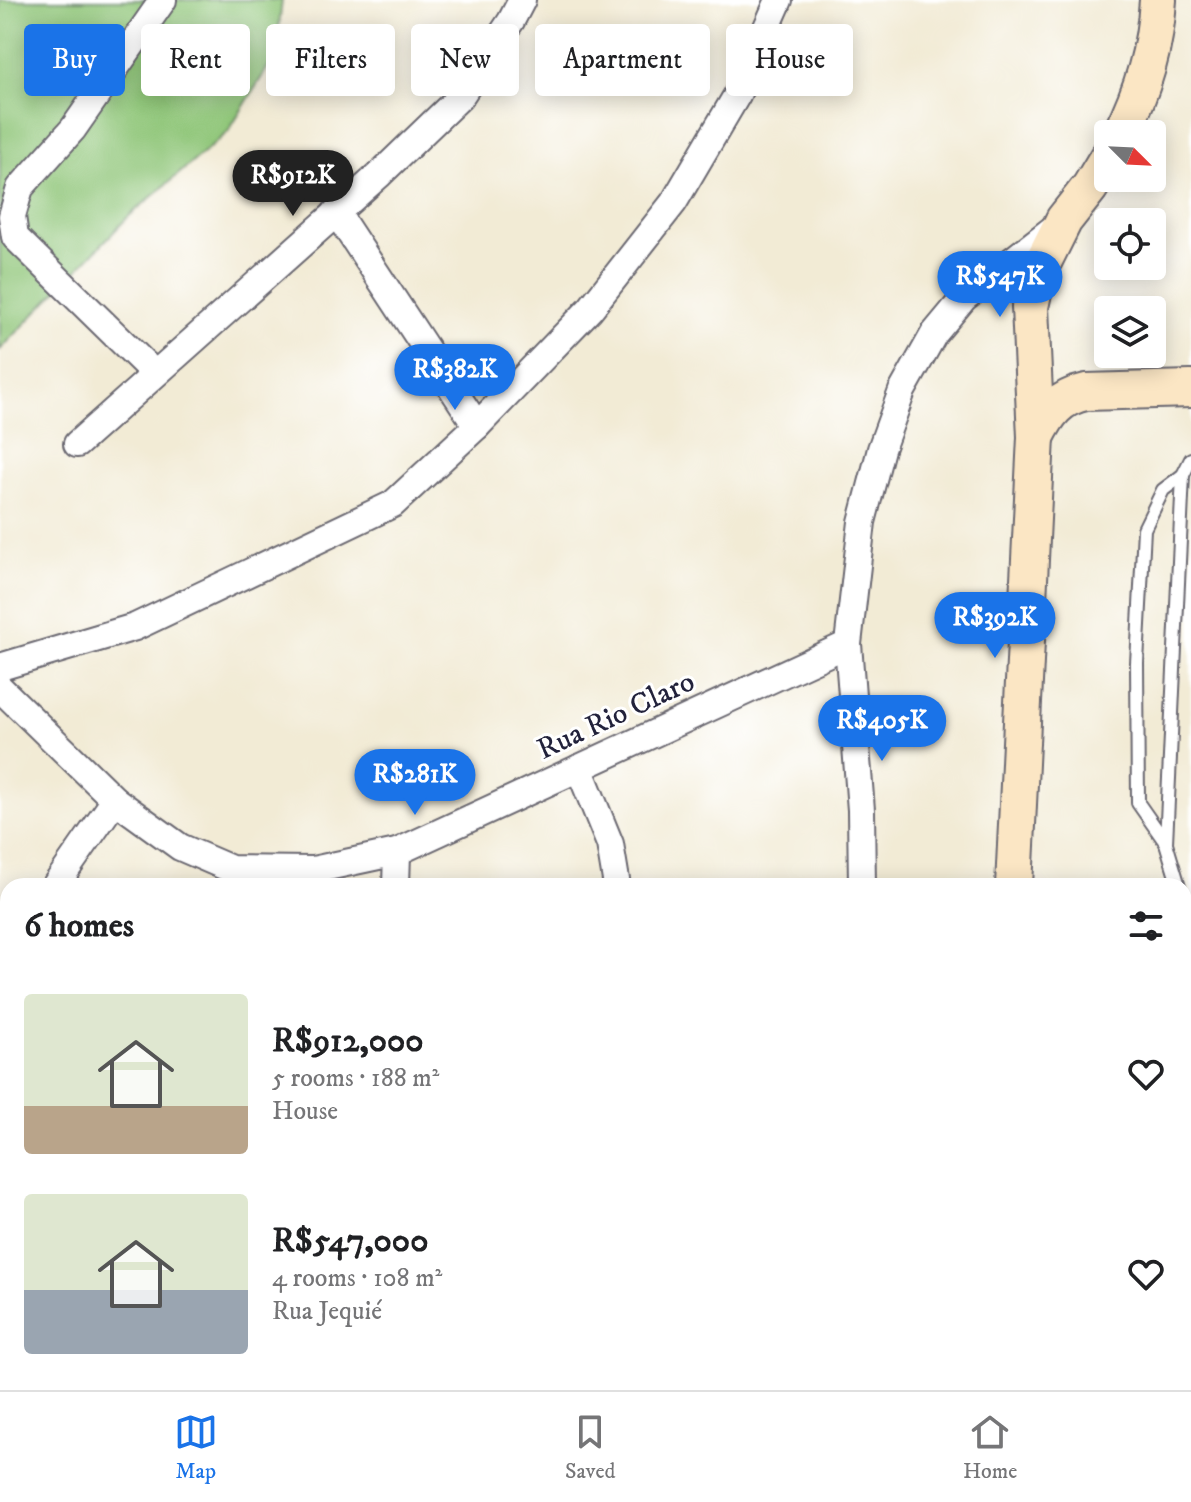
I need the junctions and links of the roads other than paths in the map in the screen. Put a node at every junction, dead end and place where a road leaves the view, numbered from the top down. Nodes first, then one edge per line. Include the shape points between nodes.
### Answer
1 (163, 0) edge
2 (522, 0) edge
3 (779, 0) edge
4 (1158, 0) edge
5 (1128, 120) edge
6 (1094, 180) edge
7 (336, 212) junction
8 (1064, 220) junction
9 (6, 224) edge
10 (155, 374) junction
11 (1191, 389) edge
12 (477, 426) junction
13 (1036, 437) junction
14 (77, 444) dead end
15 (1191, 459) edge
16 (1183, 475) junction
17 (848, 644) junction
18 (0, 667) edge
19 (0, 688) edge
20 (579, 768) junction
21 (115, 800) junction
22 (1166, 843) junction
23 (397, 852) junction
24 (61, 878) edge
25 (229, 878) edge
26 (396, 878) edge
27 (616, 878) edge
28 (862, 878) edge
29 (1014, 878) edge
30 (1177, 878) edge

1 - 9 street via 73,129 20,188
2 - 7 street via 460,97
3 - 12 street via 737,95 674,202 590,309
4 - 5 main road via 1141,94
6 - 8 main road
7 - 10 street
7 - 12 street
8 - 13 main road via 1037,274 1030,307
8 - 17 street via 964,298 934,334 902,391 862,522
9 - 10 street
10 - 14 street
11 - 13 main road via 1072,395 1048,413
12 - 18 street via 393,504 135,627
13 - 29 main road
15 - 16 lane
16 - 22 lane
16 - 22 lane via 1163,490 1144,529 1137,663 1138,803
17 - 20 street, Rua Rio Claro
17 - 28 street
19 - 21 street, Rua Rio Claro
20 - 23 street, Rua Rio Claro
20 - 27 street via 610,844
21 - 24 street
21 - 25 street, Rua Rio Claro
22 - 30 lane
23 - 25 street, Rua Rio Claro via 313,870
23 - 26 street

